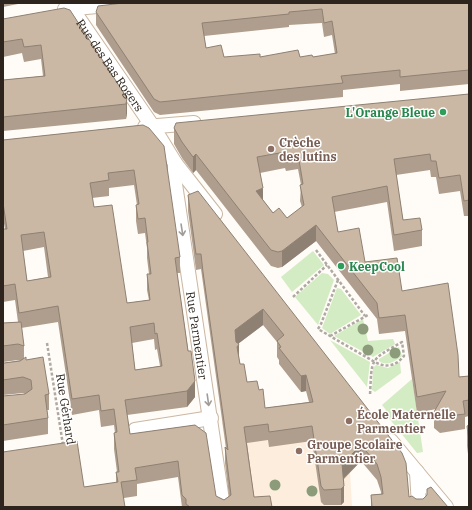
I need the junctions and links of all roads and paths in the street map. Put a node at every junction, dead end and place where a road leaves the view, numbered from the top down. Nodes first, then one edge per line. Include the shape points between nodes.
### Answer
1 (129, 3) edge
2 (70, 5) edge
3 (53, 11) edge
4 (208, 122) edge
5 (153, 126) junction
6 (128, 129) edge
7 (175, 163) junction
8 (199, 192) junction
9 (178, 203) junction
10 (224, 226) edge
11 (316, 250) dead end
12 (327, 265) junction
13 (338, 280) junction
14 (292, 296) dead end
15 (330, 336) junction
16 (47, 343) dead end
17 (373, 361) junction
18 (370, 395) dead end
19 (211, 418) junction
20 (135, 430) dead end
21 (385, 433) edge
22 (64, 452) edge
23 (417, 472) junction
24 (223, 507) edge
25 (419, 507) edge
26 (446, 507) edge

1 - 2 street
2 - 3 street
2 - 5 street, Rue des Bas Rogers
4 - 5 street
5 - 6 street
5 - 7 street, Rue des Bas Rogers
7 - 8 street, Rue des Bas Rogers
7 - 9 street, Rue Parmentier
8 - 9 street via 188,194
8 - 10 street, Rue des Bas Rogers
9 -> 19 street, Rue Parmentier
11 - 12 path
12 - 13 path
12 - 14 path
13 - 15 path via 318,329
13 - 15 path via 366,316
15 - 17 path
16 - 22 path, Rue Gérhard
17 - 17 path via 382,366 400,361 404,356 402,342
17 - 18 path
19 - 20 street
19 - 24 street, Rue Parmentier
21 - 23 street
23 - 25 street
23 - 26 street

